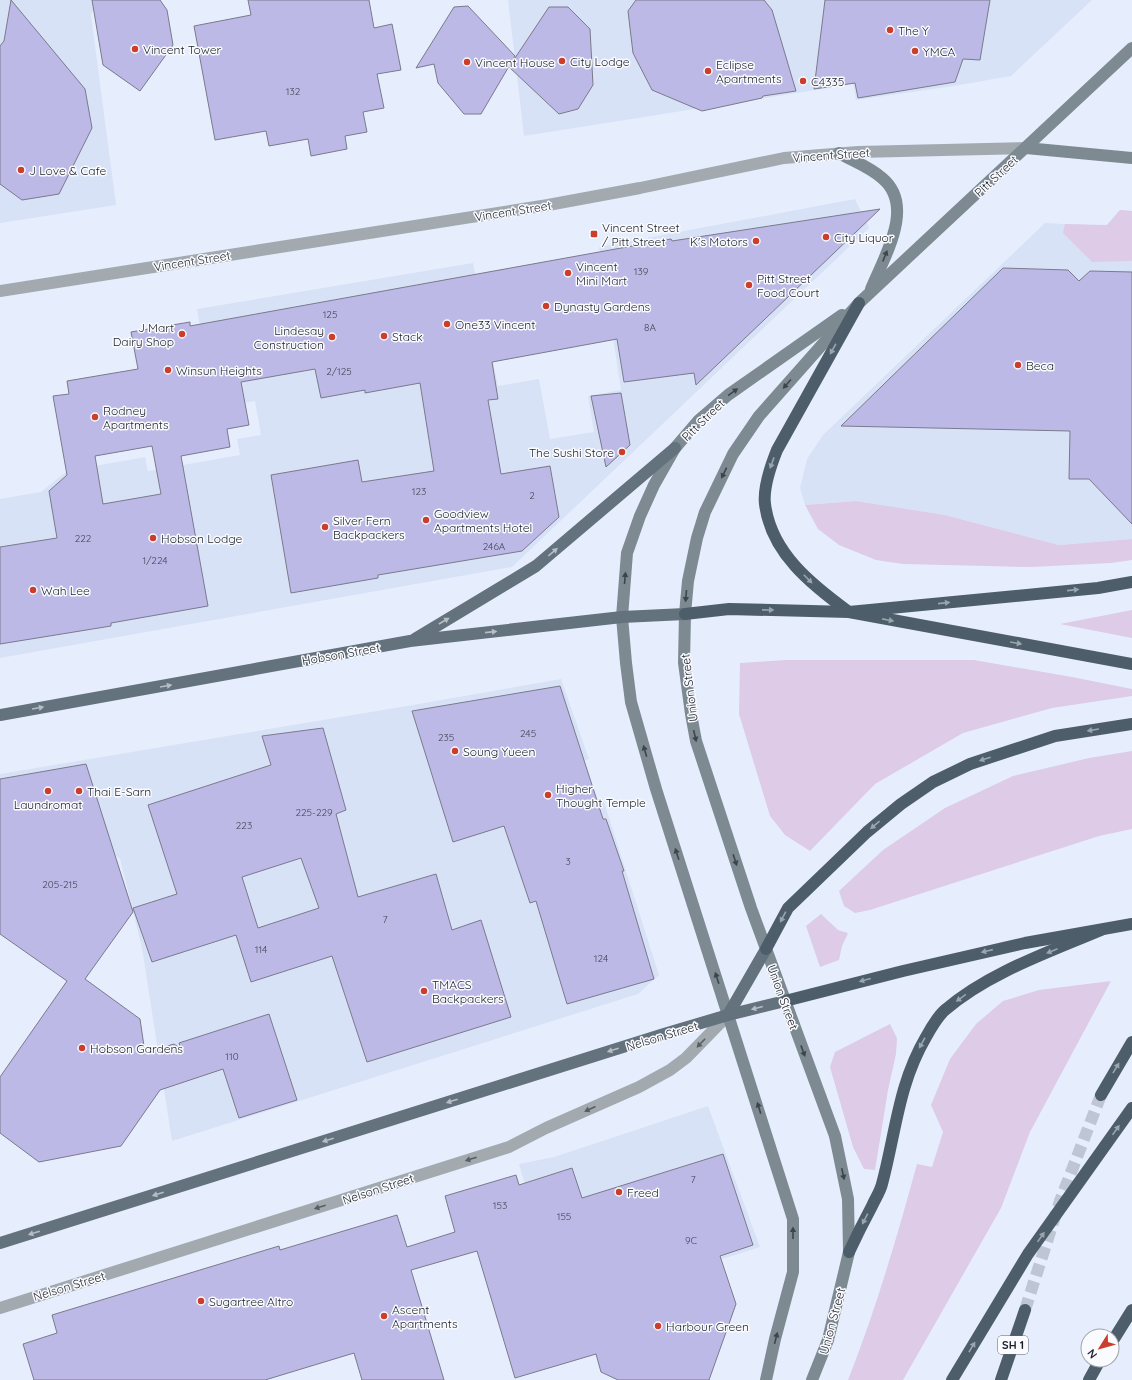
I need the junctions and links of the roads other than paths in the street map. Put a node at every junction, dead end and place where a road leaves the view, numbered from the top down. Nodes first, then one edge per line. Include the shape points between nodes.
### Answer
1 (1132, 48) edge
2 (1026, 148) junction
3 (839, 153) junction
4 (1132, 158) edge
5 (0, 291) edge
6 (870, 292) junction
7 (859, 303) junction
8 (675, 448) junction
9 (1132, 582) edge
10 (849, 612) junction
11 (685, 614) junction
12 (622, 617) junction
13 (410, 641) junction
14 (1132, 664) edge
15 (0, 715) edge
16 (1132, 724) edge
17 (1132, 924) edge
18 (1101, 930) junction
19 (766, 949) junction
20 (785, 1001) junction
21 (728, 1015) junction
22 (1132, 1042) edge
23 (1101, 1094) tunnel mouth
24 (1132, 1108) edge
25 (0, 1243) edge
26 (849, 1252) junction
27 (0, 1308) edge
28 (1025, 1310) tunnel mouth
29 (1132, 1310) edge
30 (1120, 1329) edge
31 (1096, 1368) edge
32 (766, 1380) edge
33 (812, 1380) edge
34 (952, 1380) edge
35 (1001, 1380) edge
36 (1089, 1380) edge

1 - 2 main road, Pitt Street
2 - 3 street, Vincent Street
2 - 4 main road
2 - 6 main road, Pitt Street
3 - 5 street, Vincent Street via 784,158 548,205
6 -> 3 main road via 895,233 896,196 874,172
6 - 7 main road, Pitt Street
8 -> 7 main road, Pitt Street via 700,420 728,395
7 -> 10 highway via 777,450 770,467 764,503 771,530 780,548 820,590
7 -> 11 main road, Pitt Street via 759,416 733,454 712,497 697,538 688,581
12 -> 8 main road, Pitt Street via 627,554 654,485
13 -> 8 main road via 536,566
10 -> 9 highway via 1098,588
11 -> 10 highway via 729,609
10 -> 14 highway
11 - 12 main road, Hobson Street
11 -> 19 main road, Union Street via 684,663 696,740 750,908
13 -> 12 main road, Hobson Street
21 -> 12 main road via 631,702
15 -> 13 main road, Hobson Street
16 -> 19 highway via 1055,736 970,764 933,782 867,832 788,908
17 - 18 highway
18 -> 20 highway via 1025,943 903,970
18 -> 26 highway via 1019,965 980,985 944,1011 931,1027 910,1069 882,1186
19 - 20 main road, Union Street
19 - 21 main road
20 -> 21 main road, Nelson Street
20 -> 26 main road, Union Street via 835,1136 848,1198
21 -> 25 main road, Nelson Street
21 -> 27 street, Nelson Street via 686,1058 670,1070 510,1147
32 -> 21 main road via 793,1272 794,1219
23 -> 22 highway
34 -> 24 highway via 1028,1254
26 - 33 main road, Union Street via 828,1340
28 - 35 highway, SH 1
29 - 30 highway
31 - 36 highway

